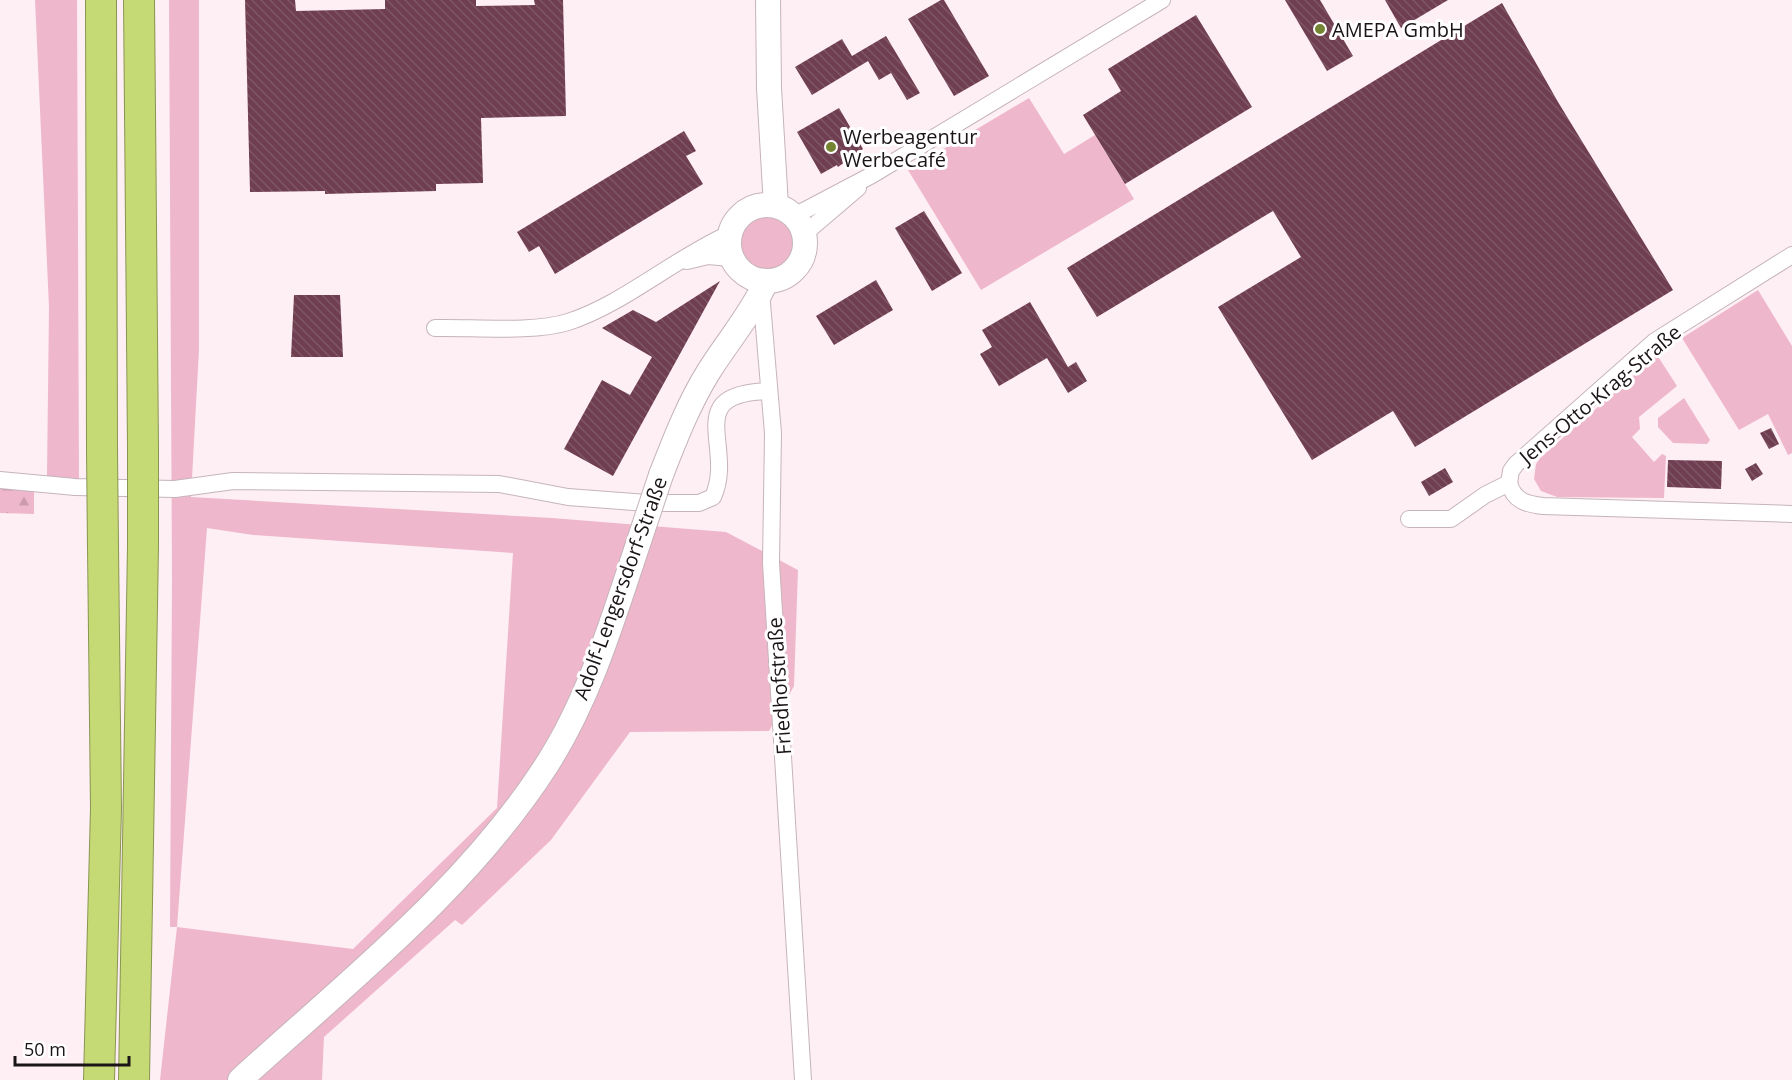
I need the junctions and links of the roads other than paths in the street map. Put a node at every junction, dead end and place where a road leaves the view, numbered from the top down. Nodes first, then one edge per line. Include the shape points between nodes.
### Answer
1 (101, 0) edge
2 (139, 0) edge
3 (144, 0) edge
4 (768, 0) edge
5 (1162, 0) edge
6 (140, 53) junction
7 (769, 88) junction
8 (753, 207) junction
9 (792, 218) junction
10 (1792, 255) edge
11 (672, 265) junction
12 (747, 268) junction
13 (435, 328) dead end
14 (769, 391) junction
15 (0, 480) edge
16 (1509, 483) junction
17 (1792, 514) edge
18 (1409, 519) dead end
19 (99, 1080) edge
20 (134, 1080) edge
21 (240, 1080) edge
22 (802, 1080) edge

1 - 19 highway, bridge via 106,808
2 - 6 highway
3 - 6 highway
4 - 7 street
5 - 9 street via 872,175
6 - 20 highway, bridge via 143,546
7 - 8 street
7 - 9 street
8 - 9 street
8 - 12 street via 738,218
9 - 12 street via 805,245 797,267 778,280
10 - 16 street, Jens-Otto-Krag-Straße via 1655,341 1516,464
11 - 12 street
11 - 12 street via 708,256
11 - 13 street via 566,323
12 - 14 street, Friedhofstraße
12 - 21 street, Adolf-Lengersdorf-Straße, bridge via 730,343 693,398 661,475 608,634 546,766 464,872
14 - 15 street via 742,392 723,402 717,415 719,483 713,496 699,503 568,497 499,484 233,481 175,489 75,487
14 - 22 street, Friedhofstraße via 773,433 771,563
16 - 17 street, Jens-Otto-Krag-Straße via 1515,497 1543,506
16 - 18 street, Jens-Otto-Krag-Straße via 1451,519

